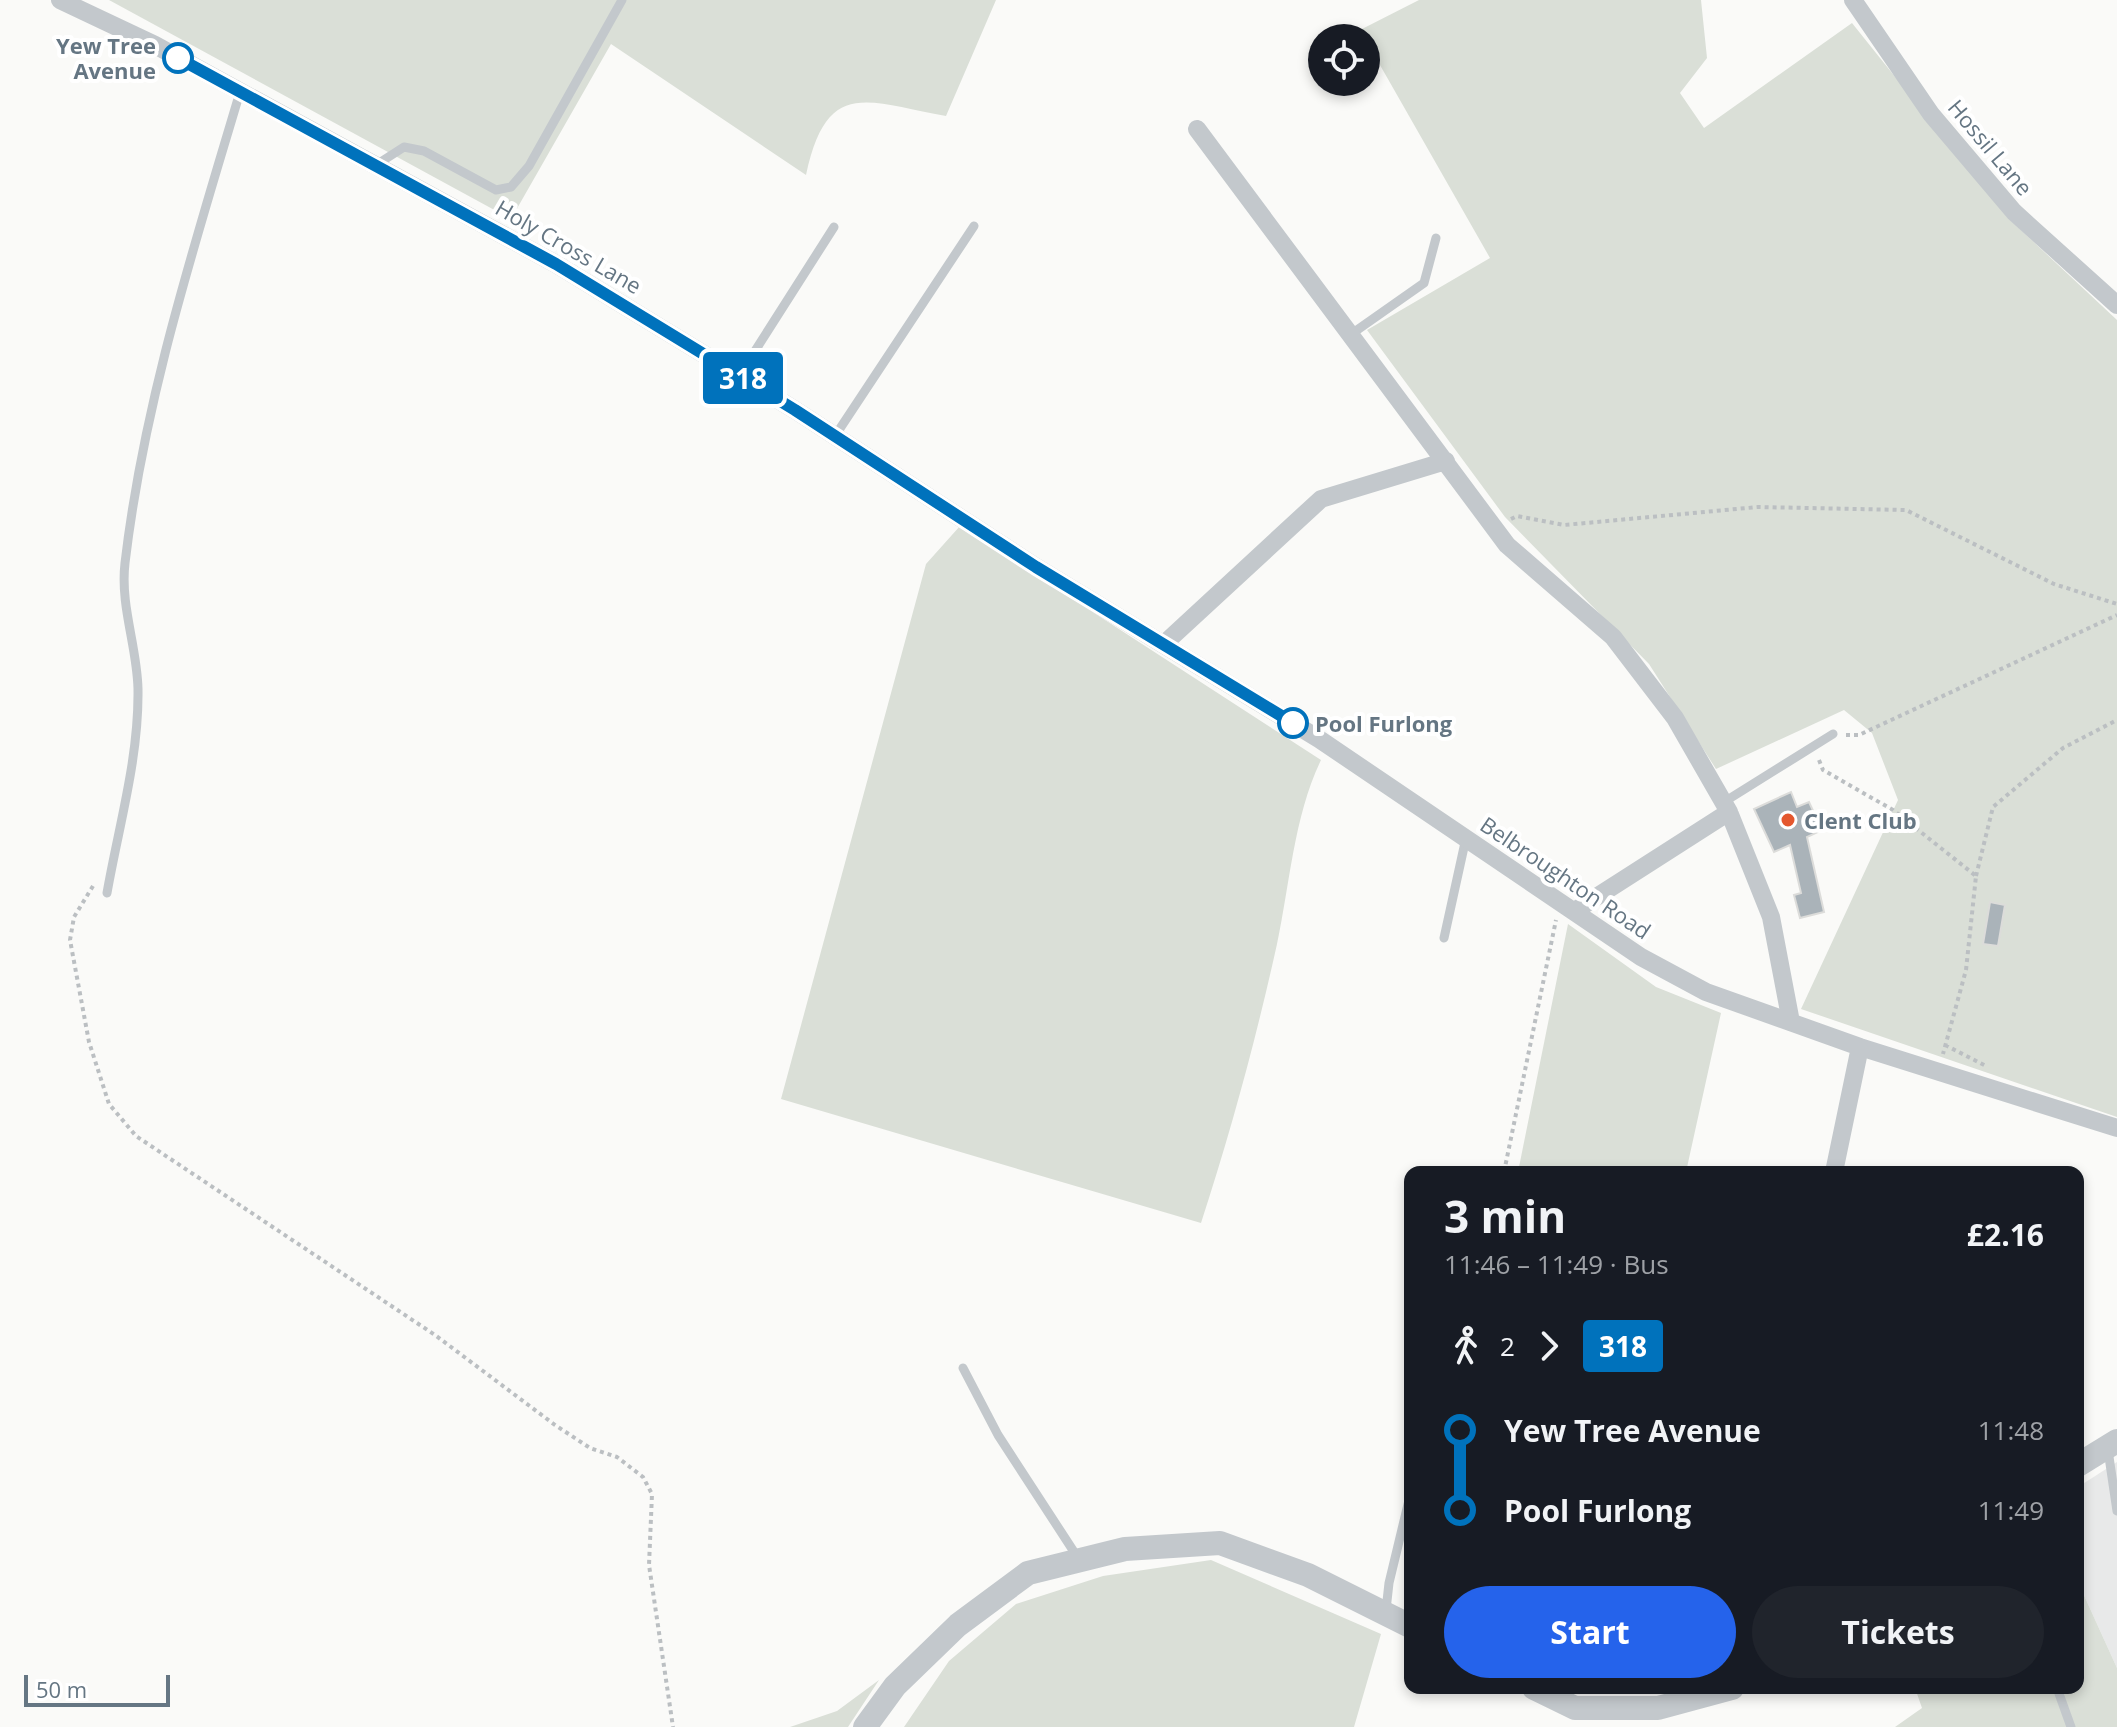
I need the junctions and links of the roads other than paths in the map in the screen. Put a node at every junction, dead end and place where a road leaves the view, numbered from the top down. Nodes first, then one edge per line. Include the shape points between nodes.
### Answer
1 (60, 0) edge
2 (622, 0) edge
3 (1853, 0) edge
4 (82, 5) edge
5 (240, 92) junction
6 (1197, 129) dead end
7 (375, 165) junction
8 (974, 226) dead end
9 (834, 227) dead end
10 (1436, 238) dead end
11 (2117, 305) edge
12 (1350, 335) junction
13 (739, 376) junction
14 (835, 436) junction
15 (1446, 461) junction
16 (1036, 567) joint
17 (1165, 643) junction
18 (1833, 734) road end
19 (1726, 807) junction
20 (1466, 838) junction
21 (107, 893) dead end
22 (1569, 906) junction
23 (1444, 938) dead end
24 (1791, 1022) junction
25 (1860, 1047) junction
26 (2117, 1128) edge
27 (1835, 1166) edge
28 (963, 1368) dead end
29 (2112, 1444) edge
30 (2084, 1461) edge
31 (2117, 1511) edge
32 (1404, 1521) edge
33 (1080, 1560) junction
34 (1385, 1613) junction
35 (1404, 1623) edge
36 (1546, 1694) edge
37 (1710, 1694) edge
38 (2059, 1694) edge
39 (865, 1727) edge
40 (2071, 1727) edge

1 - 4 street, Holy Cross Lane
2 - 7 lane via 529,166 511,187 496,190 424,151 404,147
3 - 11 street, Hossil Lane via 1931,114 2014,212
4 - 5 street, Holy Cross Lane
5 - 7 street, Holy Cross Lane
5 - 21 lane via 167,338 129,529 125,601 137,717
6 - 12 street
7 - 13 street, Holy Cross Lane via 556,264
8 - 14 lane
9 - 13 lane
10 - 12 lane via 1424,283
12 - 15 street
13 - 14 street, Holy Cross Lane
14 - 16 street, Holy Cross Lane
15 - 17 street via 1321,499
15 - 19 street via 1507,545 1613,637 1675,718
16 - 17 street, Belbroughton Road
17 - 20 street, Belbroughton Road
18 - 19 lane
19 - 22 street
19 - 24 street via 1771,917
20 - 22 street, Belbroughton Road
20 - 23 lane
22 - 24 street, Belbroughton Road via 1641,957 1706,992
24 - 25 street, Belbroughton Road
25 - 26 street, Belbroughton Road
25 - 27 street
28 - 33 lane via 998,1435
29 - 30 street
29 - 31 lane
32 - 34 lane
33 - 34 street via 1125,1549 1220,1543 1308,1575
33 - 39 street via 1028,1573 958,1625 895,1686
34 - 35 street
36 - 37 street via 1575,1708 1658,1708
38 - 40 lane

